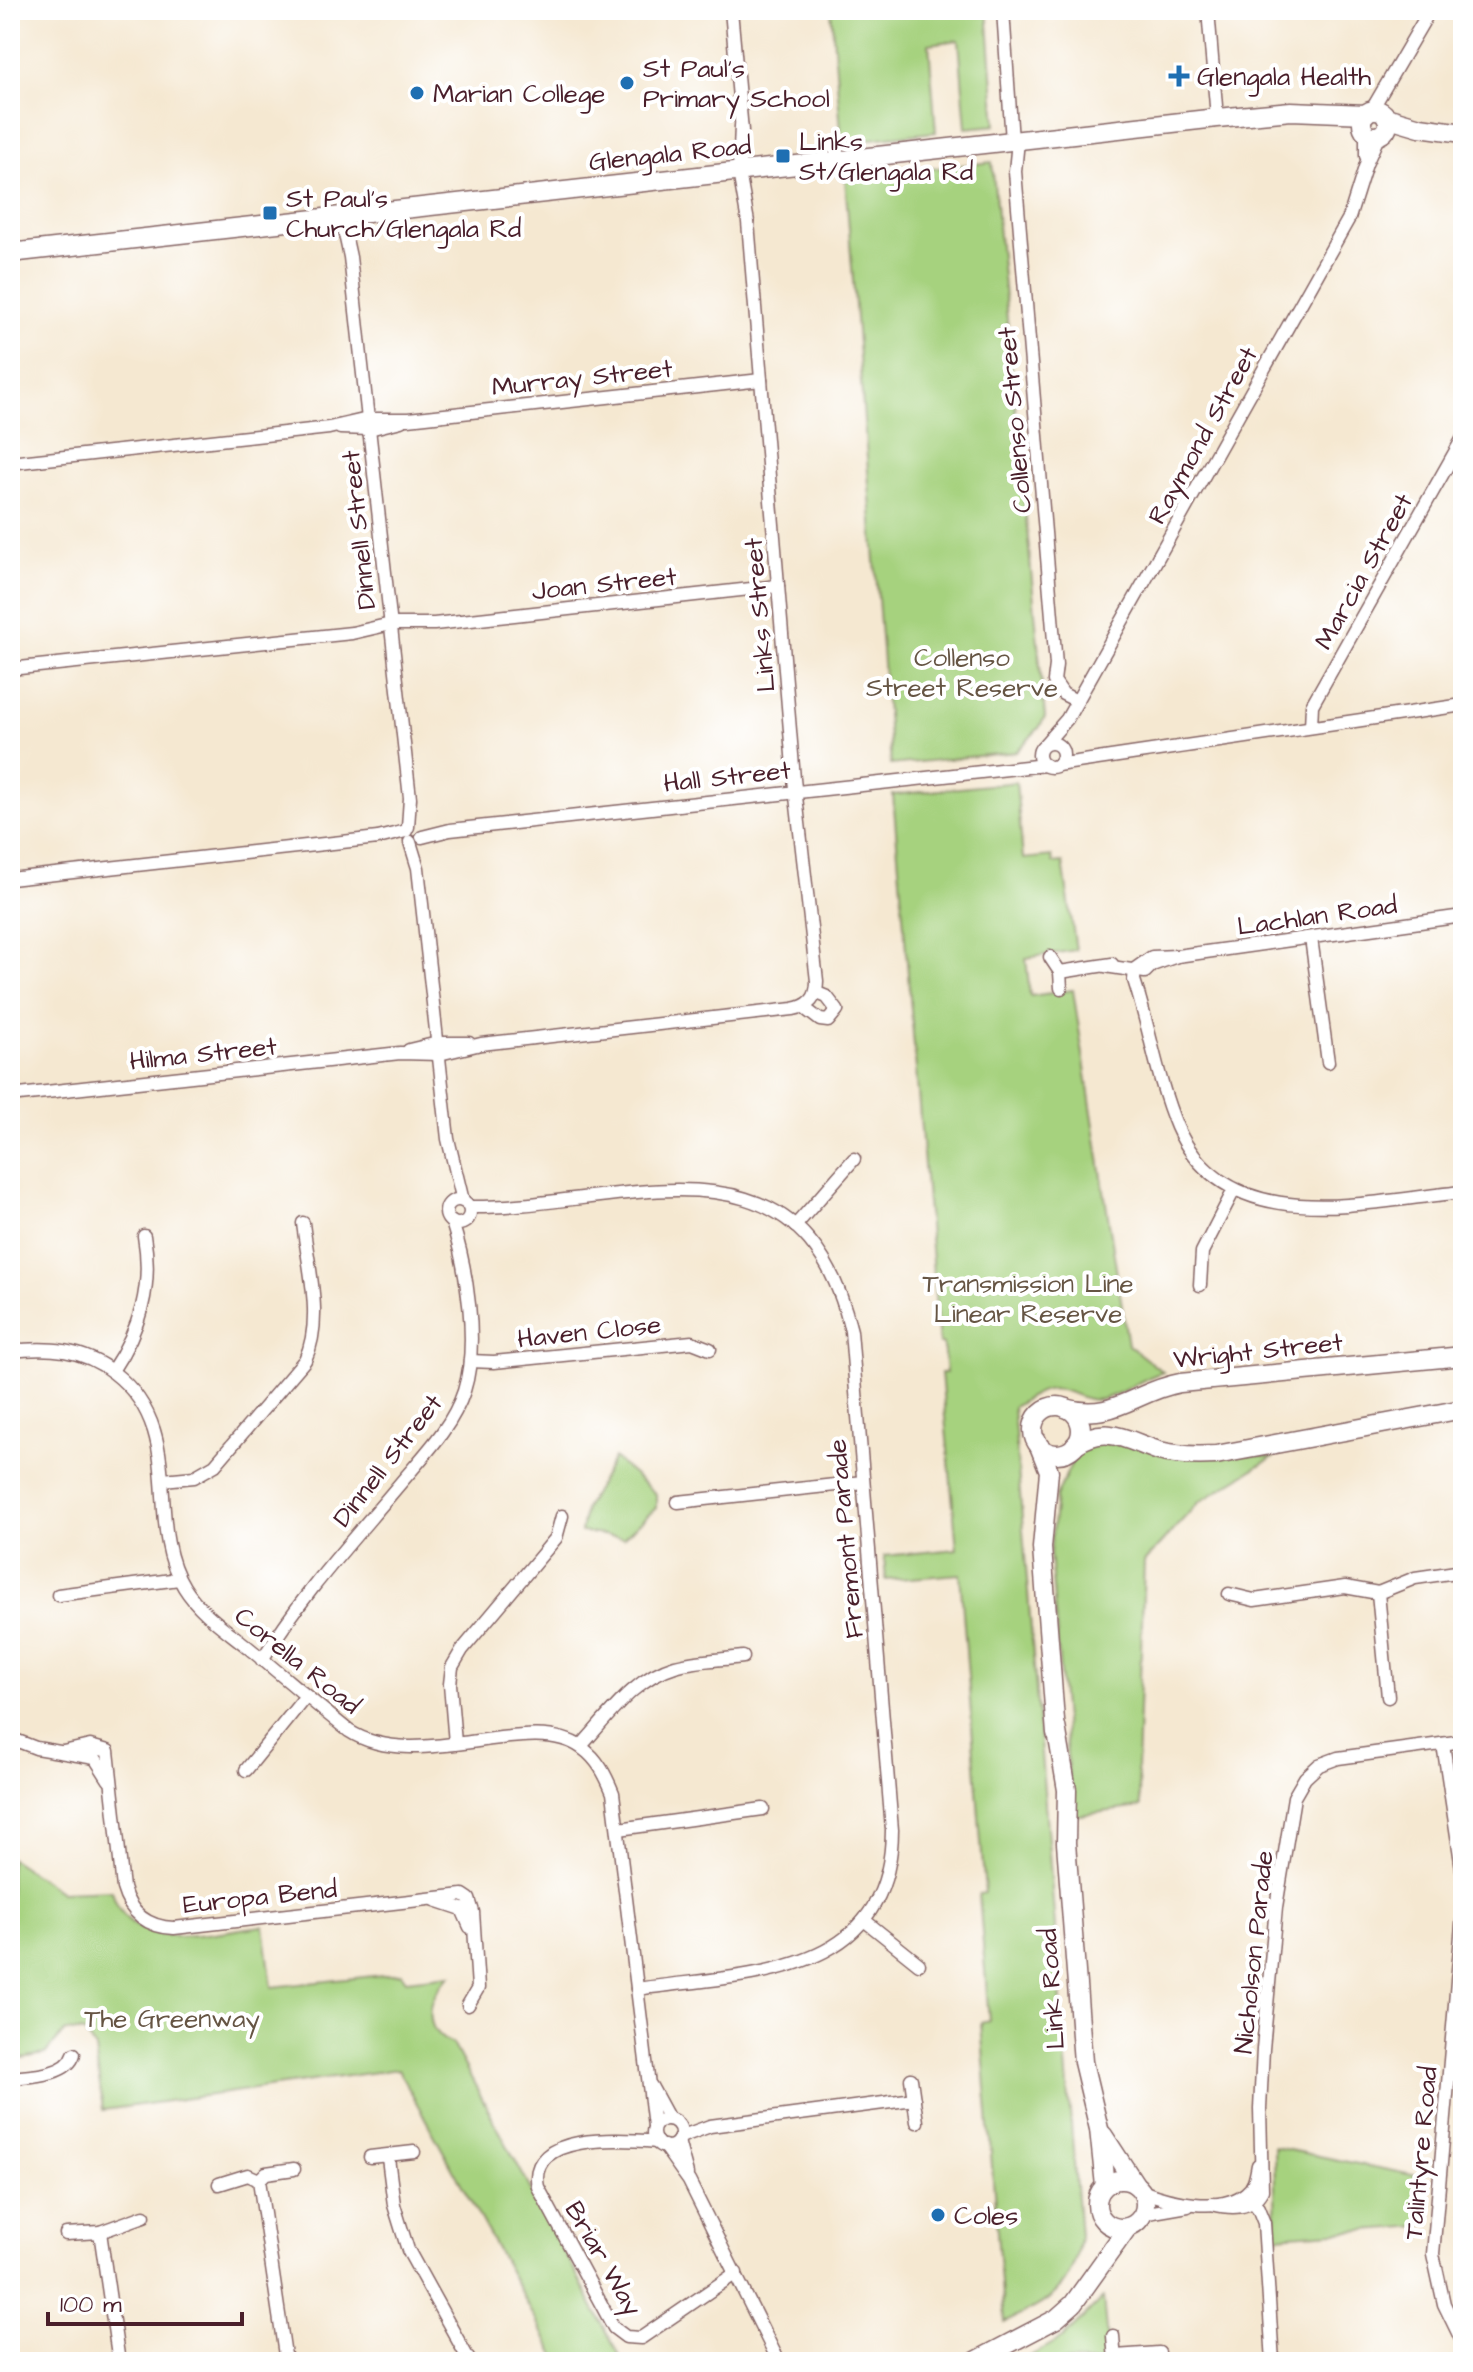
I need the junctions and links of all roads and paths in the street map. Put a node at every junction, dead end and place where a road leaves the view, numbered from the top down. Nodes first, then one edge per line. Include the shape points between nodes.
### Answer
1 (731, 10) edge
2 (1003, 10) edge
3 (1208, 10) edge
4 (1428, 11) edge
5 (1217, 118) junction
6 (1375, 123) junction
7 (1463, 133) edge
8 (1012, 141) junction
9 (744, 171) junction
10 (346, 216) junction
11 (10, 253) edge
12 (761, 380) junction
13 (368, 424) junction
14 (1463, 438) edge
15 (10, 463) edge
16 (778, 586) junction
17 (391, 629) junction
18 (12, 671) edge
19 (1078, 698) junction
20 (1463, 705) edge
21 (1064, 723) junction
22 (1311, 727) junction
23 (1062, 750) junction
24 (1047, 757) junction
25 (1093, 758) junction
26 (795, 791) junction
27 (414, 834) junction
28 (10, 879) edge
29 (1463, 916) edge
30 (1311, 938) junction
31 (1050, 957) dead end
32 (1138, 970) junction
33 (1060, 972) junction
34 (1061, 988) dead end
35 (810, 1001) joint
36 (438, 1049) junction
37 (1328, 1062) dead end
38 (10, 1096) edge
39 (854, 1159) dead end
40 (1234, 1190) junction
41 (1463, 1192) edge
42 (462, 1211) junction
43 (303, 1223) dead end
44 (795, 1226) junction
45 (144, 1236) dead end
46 (1200, 1285) dead end
47 (710, 1349) dead end
48 (10, 1351) edge
49 (1463, 1356) edge
50 (470, 1361) junction
51 (112, 1371) junction
52 (1065, 1408) junction
53 (1463, 1409) edge
54 (1037, 1441) junction
55 (1074, 1446) junction
56 (163, 1480) junction
57 (863, 1482) junction
58 (1048, 1498) junction
59 (678, 1502) dead end
60 (562, 1516) dead end
61 (1463, 1571) edge
62 (179, 1579) junction
63 (1378, 1593) junction
64 (1229, 1594) dead end
65 (58, 1595) dead end
66 (257, 1656) junction
67 (743, 1657) dead end
68 (306, 1696) junction
69 (1388, 1697) dead end
70 (10, 1738) edge
71 (1463, 1741) edge
72 (455, 1743) junction
73 (1443, 1744) junction
74 (581, 1746) junction
75 (246, 1770) dead end
76 (763, 1809) dead end
77 (619, 1829) junction
78 (1463, 1875) edge
79 (1463, 1913) edge
80 (864, 1920) junction
81 (919, 1964) dead end
82 (637, 1989) junction
83 (468, 2005) dead end
84 (74, 2054) dead end
85 (10, 2078) edge
86 (911, 2079) dead end
87 (647, 2080) junction
88 (914, 2099) junction
89 (673, 2121) junction
90 (917, 2122) dead end
91 (710, 2126) junction
92 (654, 2127) junction
93 (1099, 2129) junction
94 (623, 2139) junction
95 (679, 2139) junction
96 (660, 2144) junction
97 (414, 2152) dead end
98 (370, 2157) dead end
99 (388, 2158) junction
100 (294, 2169) dead end
101 (259, 2180) junction
102 (689, 2181) junction
103 (219, 2184) dead end
104 (1105, 2186) junction
105 (1138, 2188) junction
106 (1249, 2200) junction
107 (1206, 2204) junction
108 (1142, 2214) junction
109 (144, 2216) dead end
110 (1102, 2219) junction
111 (1128, 2227) junction
112 (100, 2232) junction
113 (66, 2234) dead end
114 (1102, 2262) junction
115 (736, 2273) junction
116 (1113, 2336) dead end
117 (1463, 2343) edge
118 (1159, 2353) dead end
119 (1115, 2359) edge
120 (119, 2362) edge
121 (286, 2362) edge
122 (470, 2362) edge
123 (779, 2362) edge
124 (974, 2362) edge
125 (1273, 2362) edge

1 - 9 street, Links Street
2 - 8 street, Collenso Street
3 - 5 street
4 - 6 street, Raymond Street via 1388,85
5 - 6 street, Glengala Road via 1291,111
5 - 8 street, Glengala Road
6 - 7 street, Glengala Road
6 - 19 street, Raymond Street via 1349,218
8 - 9 street, Glengala Road
8 - 19 street, Collenso Street via 1055,686
9 - 10 street, Glengala Road
9 - 12 street, Links Street
10 - 11 street, Glengala Road
10 - 13 street, Dinnell Street
12 - 13 street, Murray Street
12 - 16 street, Links Street
13 - 15 street, Murray Street
13 - 17 street, Dinnell Street
14 - 22 street, Marcia Street via 1312,705
16 - 17 street, Joan Street
16 - 26 street, Links Street
17 - 18 street, Joan Street
17 - 27 street, Dinnell Street
19 - 21 street, Raymond Street
20 - 22 street, Hall Street
21 - 23 street, Raymond Street
21 - 24 street, Raymond Street
22 - 25 street, Hall Street
23 - 24 street, Raymond Street
23 - 24 street, Hall Street via 1052,743
23 - 25 street, Hall Street
24 - 25 street, Hall Street
24 - 26 street, Hall Street via 1009,768
26 - 27 street, Hall Street
26 - 35 street, Links Street
27 - 28 street, Hall Street
27 - 36 street, Dinnell Street
29 - 30 street, Lachlan Road
30 - 32 street, Lachlan Road via 1177,956
30 - 37 street
31 - 33 street
32 - 33 street via 1105,966
32 - 40 street via 1150,1048 1179,1131 1194,1156
33 - 34 street
35 - 36 street, Hilma Street
36 - 38 street, Hilma Street
36 - 42 street, Dinnell Street
39 - 44 street
40 - 41 street via 1259,1201 1301,1207
40 - 46 street via 1202,1252
42 - 44 street, Fremont Parade via 698,1188 761,1204
42 - 50 street, Dinnell Street
43 - 56 street via 314,1320 314,1340 305,1360 215,1465 194,1477
44 - 57 street, Fremont Parade via 830,1267 845,1304
45 - 51 street via 143,1306
47 - 50 street, Haven Close via 692,1342
48 - 51 street, Corella Road via 62,1350
49 - 52 street, Wright Street via 1192,1381 1153,1389 1105,1412
50 - 66 street, Dinnell Street via 451,1419
51 - 56 street, Corella Road via 147,1412
52 - 54 street via 1048,1408 1038,1416
52 - 55 street via 1080,1423
53 - 55 street via 1216,1455 1177,1455 1110,1433
54 - 55 street via 1053,1453
54 - 58 street, Link Road via 1048,1466
55 - 58 street, Link Road
56 - 62 street, Corella Road
57 - 59 street
57 - 80 street, Fremont Parade via 892,1830 888,1869
58 - 93 street, Link Road via 1042,1548 1056,1791 1066,1843 1083,2062
60 - 72 street via 556,1538 452,1667
61 - 63 street via 1415,1578
62 - 65 street
62 - 66 street, Corella Road via 196,1603
63 - 64 street via 1345,1587 1254,1600
63 - 69 street
66 - 68 street, Corella Road
67 - 74 street via 676,1665 652,1675
68 - 72 street, Corella Road via 349,1731 375,1743 405,1748
68 - 75 street
70 - 83 street, Europa Bend via 95,1758 105,1767 123,1888 131,1907 149,1923 186,1927 450,1902 462,1909 472,1932 478,1988
71 - 73 street
72 - 74 street, Corella Road via 547,1736
73 - 78 street
73 - 106 street, Nicholson Parade via 1338,1758 1319,1765 1294,1797 1276,1907 1260,2154
74 - 77 street via 606,1776
76 - 77 street
77 - 82 street
79 - 117 street, Talintyre Road via 1433,2254 1440,2292
80 - 81 street
80 - 82 street, Fremont Parade via 824,1954 791,1967
82 - 87 street
84 - 85 street via 61,2069
86 - 88 street
87 - 89 street
87 - 92 street
88 - 90 street
88 - 91 street
89 - 91 street
89 - 92 street, Briar Way
89 - 95 street
91 - 95 street
92 - 94 street, Briar Way
92 - 96 street
93 - 104 street, Link Road
93 - 105 street, Link Road
94 - 96 street, Briar Way
94 - 115 street, Briar Way via 552,2150 540,2162 536,2177 614,2328 626,2337 641,2338
95 - 96 street
95 - 102 street
96 - 102 street
97 - 99 street
98 - 99 street
99 - 122 street via 394,2205 408,2250
100 - 101 street via 266,2173
101 - 103 street via 236,2176
101 - 121 street
102 - 115 street
104 - 105 street via 1120,2180
104 - 110 street via 1098,2198
105 - 107 street
105 - 108 street
106 - 107 street
106 - 125 street via 1262,2217
107 - 108 street
108 - 111 street
109 - 112 street
110 - 111 street via 1114,2227
110 - 114 street
111 - 114 street
112 - 113 street
112 - 120 street
114 - 124 street via 1088,2288 1056,2319
115 - 123 street
116 - 119 street
118 - 119 street

